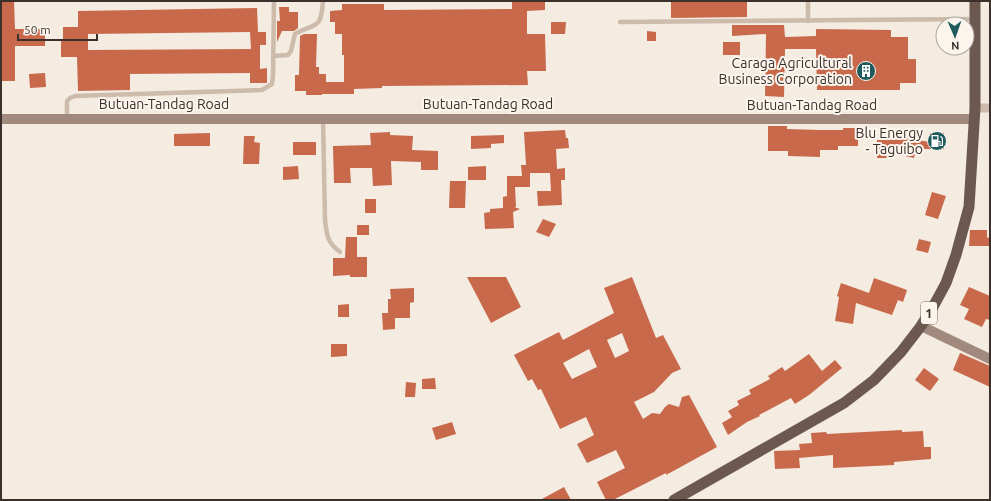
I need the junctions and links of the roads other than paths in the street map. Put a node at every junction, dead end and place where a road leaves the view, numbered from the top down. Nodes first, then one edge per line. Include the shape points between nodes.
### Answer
1 (274, 1) edge
2 (322, 1) edge
3 (808, 1) edge
4 (975, 1) edge
5 (975, 16) edge
6 (935, 19) edge
7 (975, 19) edge
8 (808, 21) junction
9 (620, 22) dead end
10 (274, 56) junction
11 (976, 108) junction
12 (990, 108) edge
13 (1, 119) edge
14 (67, 119) junction
15 (323, 119) junction
16 (974, 119) junction
17 (340, 252) dead end
18 (921, 326) junction
19 (990, 359) edge
20 (674, 500) edge

1 - 10 lane
2 - 10 lane via 322,12 316,25 295,34 288,55
3 - 8 lane
4 - 5 highway, 1
6 - 8 lane
7 - 11 highway, 1
8 - 9 lane
10 - 14 lane via 272,84 262,90 75,96 67,101
11 - 12 street
11 - 16 highway, 1
13 - 14 main road, Butuan-Tandag Road
14 - 15 main road, Butuan-Tandag Road
15 - 16 main road, Butuan-Tandag Road
15 - 17 lane via 325,220 331,245
16 - 18 highway, 1 via 969,207 946,283
18 - 19 main road
18 - 20 highway, 1 via 874,380 844,403

